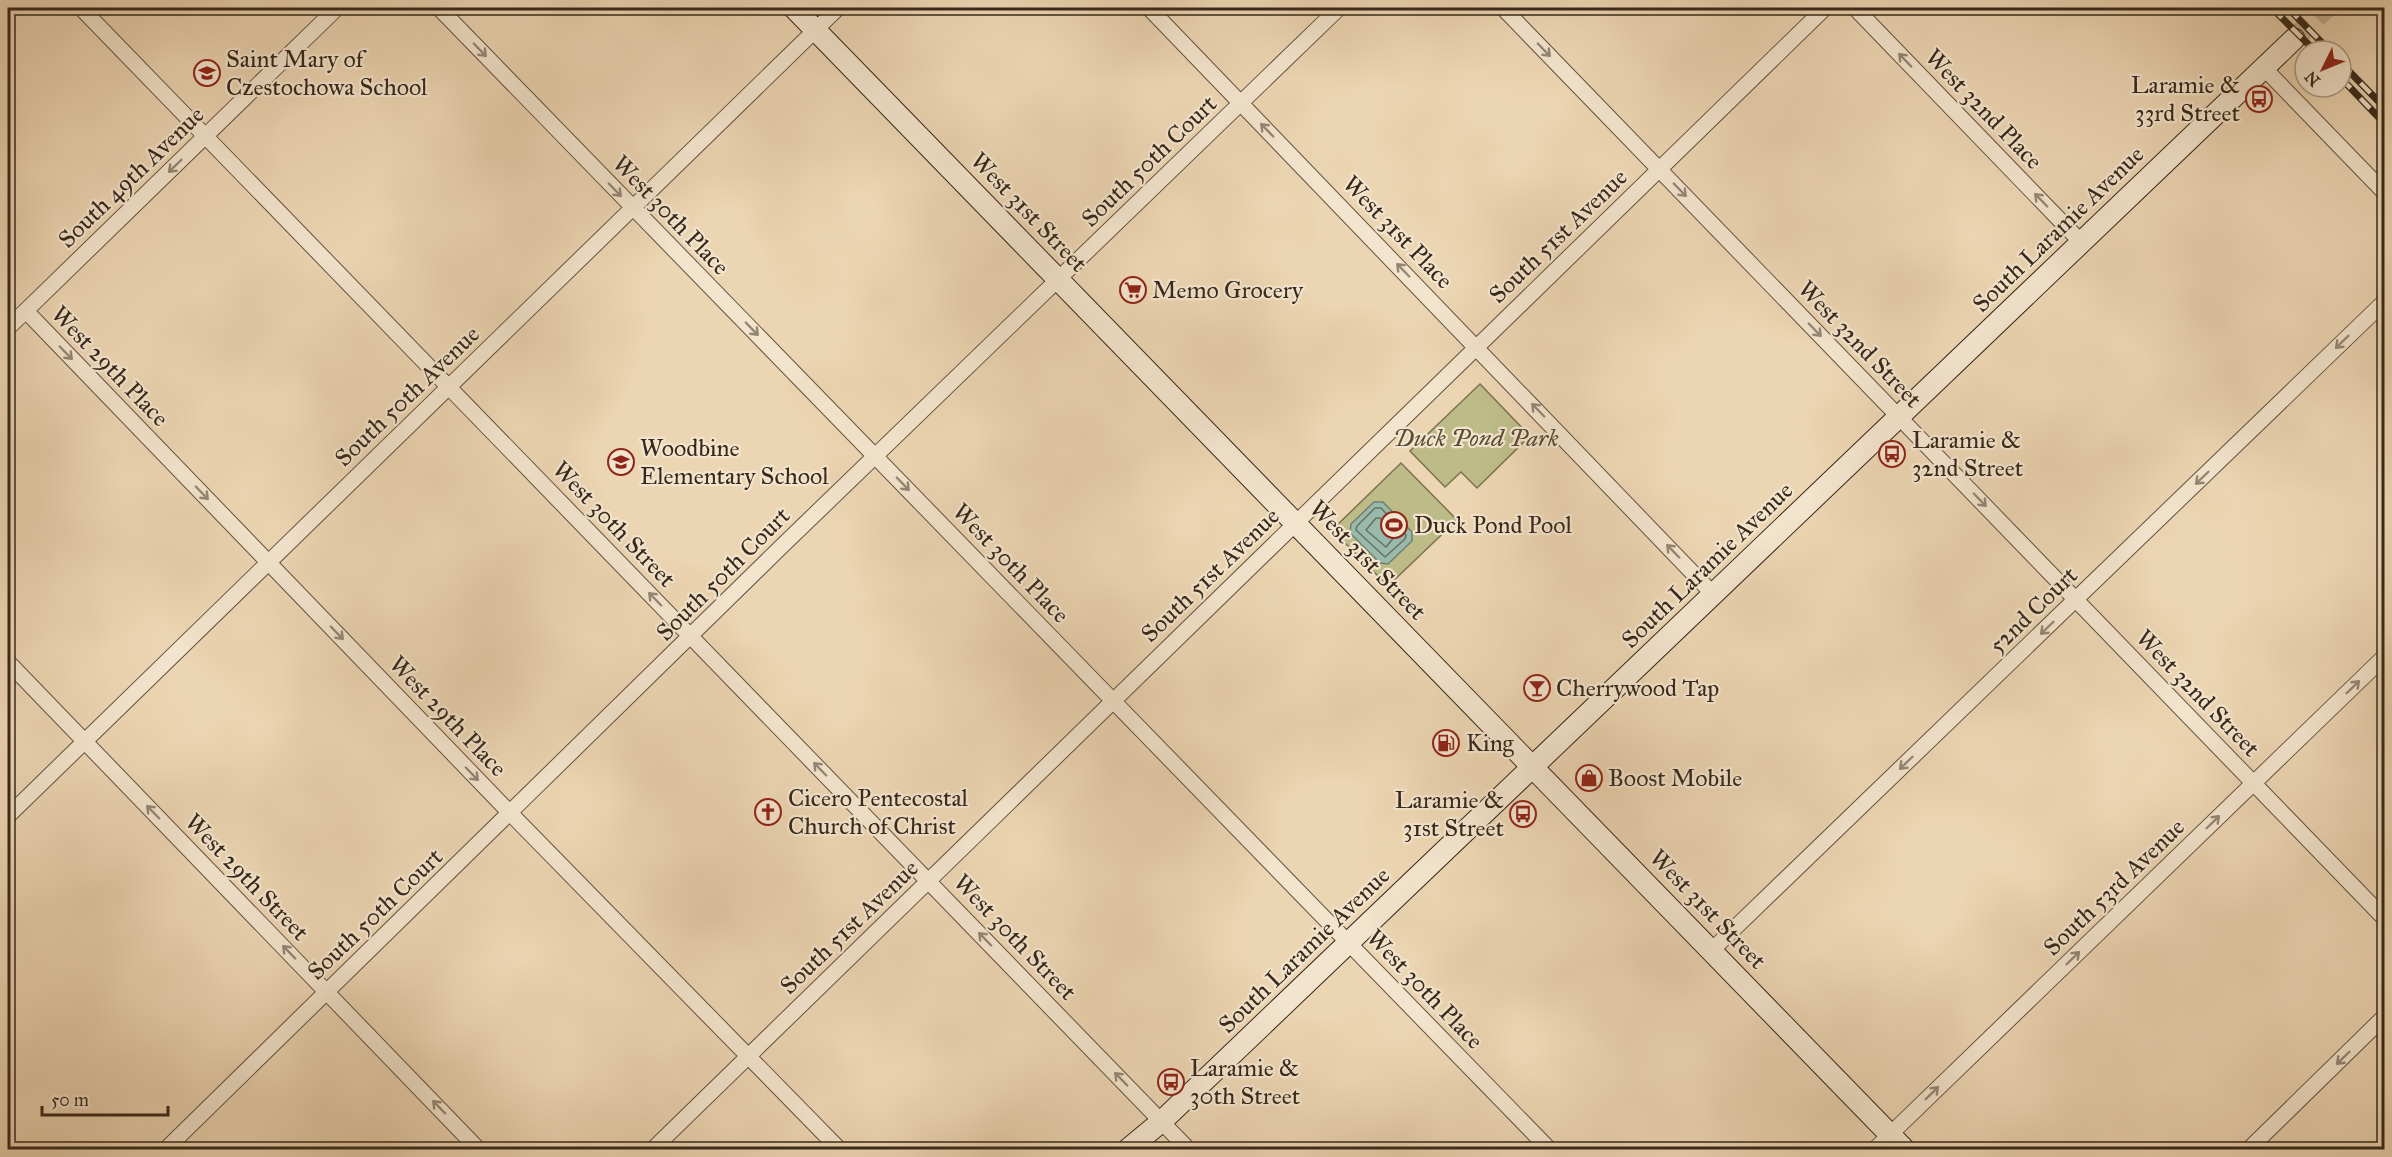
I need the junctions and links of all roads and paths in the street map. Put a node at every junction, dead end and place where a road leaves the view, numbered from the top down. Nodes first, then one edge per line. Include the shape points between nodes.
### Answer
1 (81, 8) edge
2 (337, 8) edge
3 (439, 8) edge
4 (795, 8) edge
5 (838, 8) edge
6 (1149, 8) edge
7 (1339, 8) edge
8 (1503, 8) edge
9 (1825, 8) edge
10 (1855, 8) edge
11 (816, 30) junction
12 (2293, 40) tunnel mouth
13 (2264, 68) junction
14 (1241, 103) junction
15 (205, 136) junction
16 (1659, 169) junction
17 (2385, 192) edge
18 (633, 208) junction
19 (2081, 242) junction
20 (1059, 280) junction
21 (2385, 302) edge
22 (26, 311) junction
23 (8, 328) edge
24 (1477, 346) junction
25 (449, 386) junction
26 (1899, 416) junction
27 (877, 457) junction
28 (1295, 523) junction
29 (269, 562) junction
30 (1713, 594) junction
31 (2076, 599) junction
32 (692, 637) junction
33 (2385, 657) edge
34 (8, 662) edge
35 (1113, 700) junction
36 (84, 741) junction
37 (1534, 765) junction
38 (2254, 783) junction
39 (511, 814) junction
40 (8, 816) edge
41 (928, 880) junction
42 (2385, 918) edge
43 (1348, 943) junction
44 (1712, 950) junction
45 (327, 992) junction
46 (2385, 1017) edge
47 (748, 1056) junction
48 (1162, 1121) junction
49 (1890, 1134) junction
50 (165, 1149) edge
51 (479, 1149) edge
52 (652, 1149) edge
53 (840, 1149) edge
54 (1127, 1149) edge
55 (1189, 1149) edge
56 (1550, 1149) edge
57 (1874, 1149) edge
58 (1905, 1149) edge
59 (2248, 1149) edge

1 - 15 street, West 30th Street
2 - 15 street, South 49th Avenue
3 -> 18 street, West 30th Place
4 - 11 main road, West 31st Street
5 - 11 street, South 50th Avenue
6 - 14 street, West 31st Place
7 - 14 street, South 50th Court
8 -> 16 street, West 32nd Street
9 - 16 street, South 51st Avenue
19 -> 10 street, West 32nd Place
11 - 18 street, South 50th Avenue
11 - 20 main road, West 31st Street
12 - 13 main road, South Laramie Avenue
13 - 17 street
13 - 19 main road, South Laramie Avenue
14 - 20 street, South 50th Court
24 -> 14 street, West 31st Place
15 -> 22 street, South 49th Avenue
15 - 25 street, West 30th Street
16 - 24 street, South 51st Avenue
16 -> 26 street, West 32nd Street
18 - 25 street, South 50th Avenue
18 -> 27 street, West 30th Place
19 - 26 main road, South Laramie Avenue
20 - 27 street, South 50th Court
20 - 28 main road, West 31st Street
21 -> 31 street, 52nd Court
22 - 23 street, South 49th Avenue
22 -> 29 street, West 29th Place
24 - 28 street, South 51st Avenue
30 -> 24 street, West 31st Place
25 - 29 street, South 50th Avenue
32 -> 25 street, West 30th Street
26 - 30 main road, South Laramie Avenue
26 -> 31 street, West 32nd Street
27 - 32 street, South 50th Court
27 -> 35 street, West 30th Place
28 - 35 street, South 51st Avenue
28 - 37 main road, West 31st Street
29 - 36 street, South 50th Avenue
29 -> 39 street, West 29th Place
30 - 37 main road, South Laramie Avenue
31 - 38 street, West 32nd Street
31 -> 44 street, 52nd Court
32 - 39 street, South 50th Court
41 -> 32 street, West 30th Street
38 -> 33 street, South 53rd Avenue
34 - 36 street, West 29th Street
35 - 41 street, South 51st Avenue
35 - 43 street, West 30th Place
36 - 40 street, South 50th Avenue
45 -> 36 street, West 29th Street
37 - 43 main road, South Laramie Avenue
37 - 44 main road, West 31st Street
38 - 42 street, West 32nd Street
49 -> 38 street, South 53rd Avenue
39 - 45 street, South 50th Court
39 - 47 street, West 29th Place
41 - 47 street, South 51st Avenue
48 -> 41 street, West 30th Street
43 - 48 main road, South Laramie Avenue
43 - 56 street, West 30th Place
44 - 49 main road, West 31st Street
45 - 50 street, South 50th Court
51 -> 45 street, West 29th Street
46 -> 59 street
47 - 52 street, South 51st Avenue
47 - 53 street, West 29th Place
48 - 54 main road, South Laramie Avenue
48 - 55 street, West 30th Street
49 - 57 street, South 53rd Avenue
49 - 58 main road, West 31st Street

